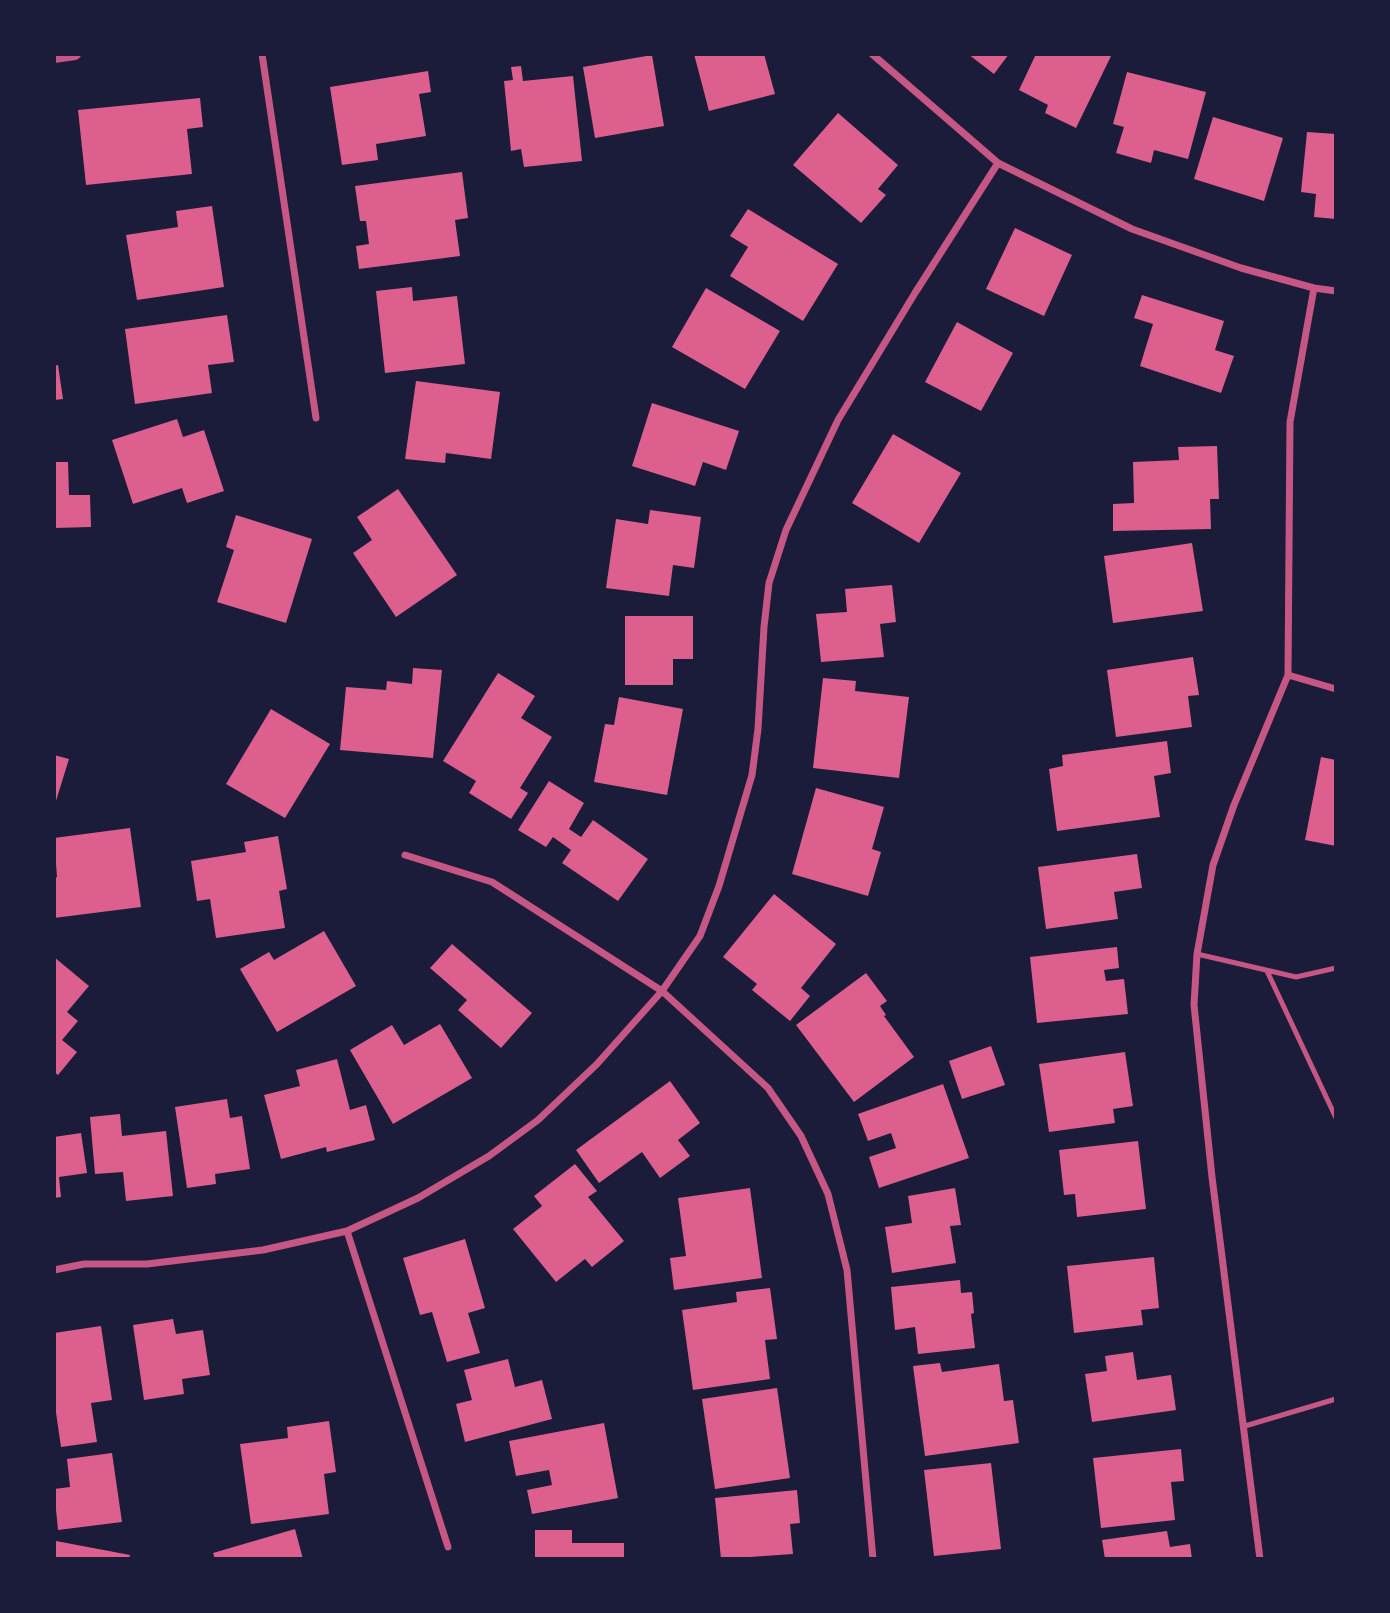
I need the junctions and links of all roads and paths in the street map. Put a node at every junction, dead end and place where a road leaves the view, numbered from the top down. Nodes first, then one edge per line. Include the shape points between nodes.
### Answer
1 (75, 54) edge
2 (262, 54) edge
3 (872, 54) edge
4 (54, 57) edge
5 (998, 163) junction
6 (1314, 288) junction
7 (1336, 291) edge
8 (316, 418) dead end
9 (1288, 675) junction
10 (1336, 689) edge
11 (405, 855) dead end
12 (1197, 954) junction
13 (1336, 968) edge
14 (1267, 971) junction
15 (662, 991) junction
16 (1336, 1118) edge
17 (347, 1231) junction
18 (54, 1270) edge
19 (1336, 1399) edge
20 (1245, 1426) junction
21 (447, 1547) dead end
22 (873, 1559) edge
23 (1260, 1559) edge

1 - 4 street
2 - 8 street
3 - 5 street
5 - 6 street via 1132,229
5 - 15 street via 838,420 786,530 769,583 752,775 700,936
6 - 7 street
6 - 9 street via 1290,422
9 - 10 street
9 - 12 street via 1213,865
11 - 15 street via 492,882
12 - 14 lane
12 - 20 street via 1195,1018
13 - 14 lane via 1296,977
14 - 16 lane
15 - 17 street via 597,1065 538,1119 489,1156 430,1191
15 - 22 street via 768,1088 801,1136 828,1195 847,1270
17 - 18 street via 263,1250
17 - 21 street
19 - 20 lane
20 - 23 street

